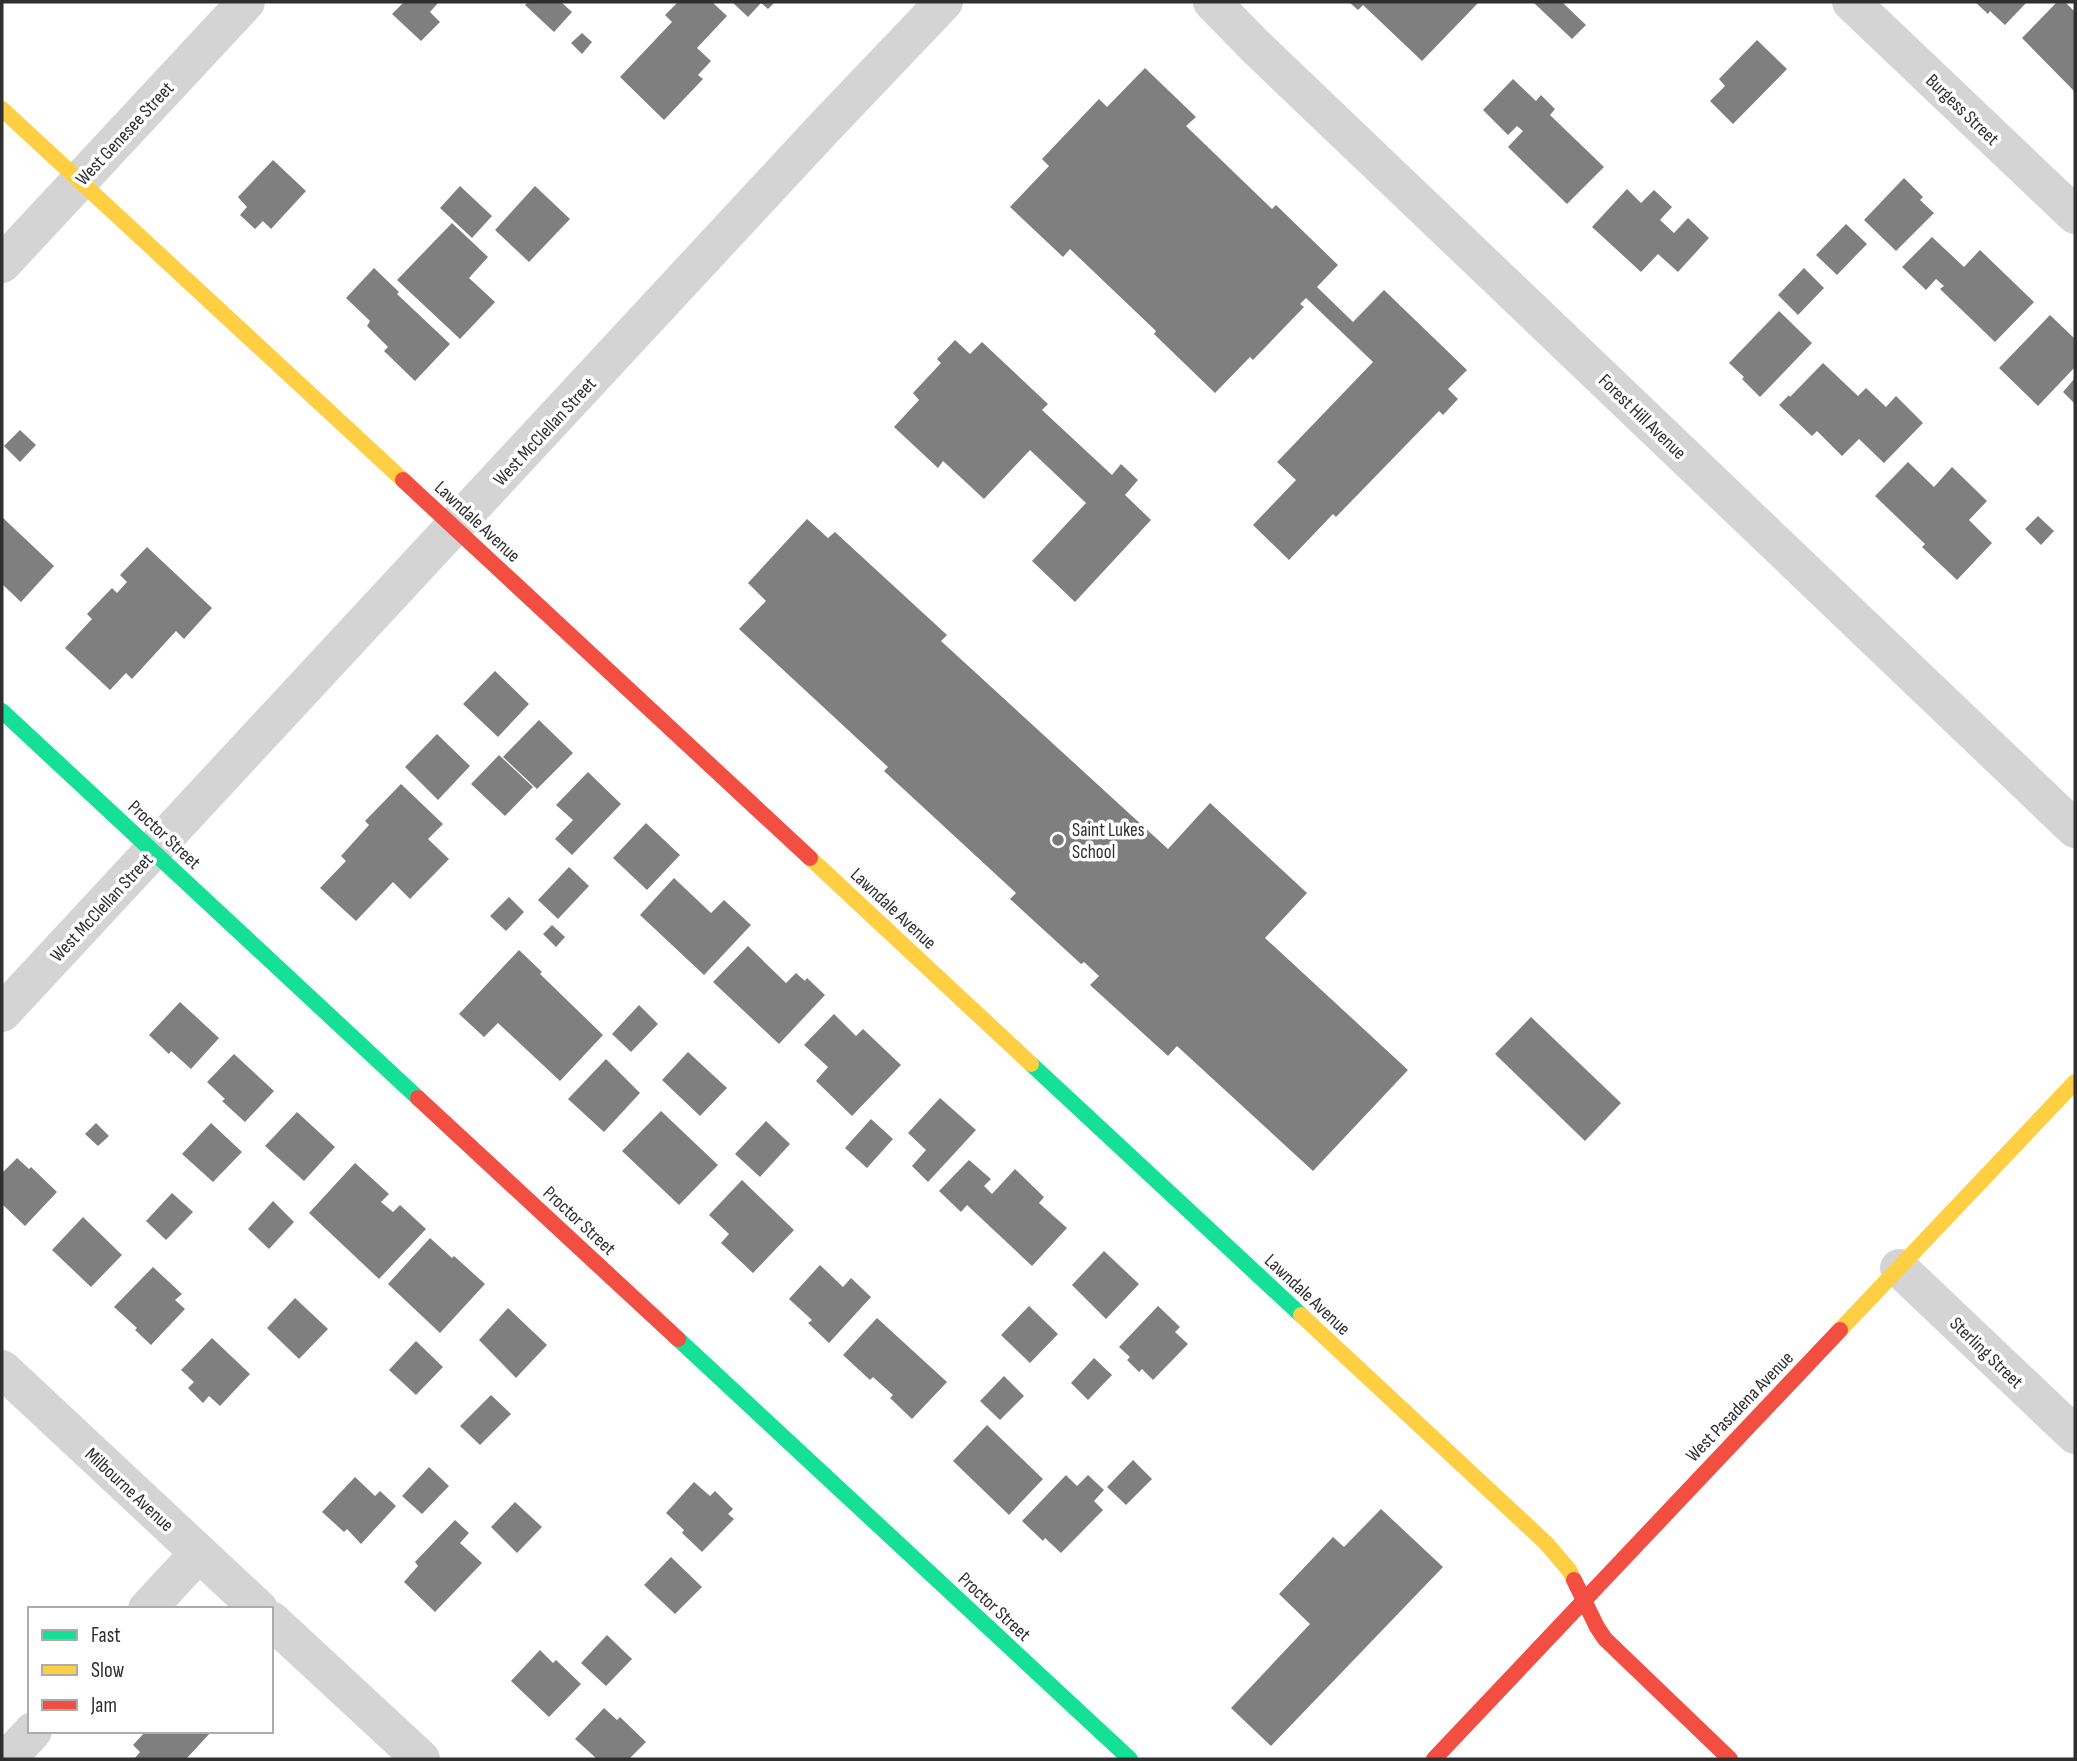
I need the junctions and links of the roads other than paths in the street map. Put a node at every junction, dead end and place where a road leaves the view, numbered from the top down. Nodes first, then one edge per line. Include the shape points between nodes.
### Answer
1 (246, 2) edge
2 (944, 2) edge
3 (1212, 2) edge
4 (1851, 2) edge
5 (2, 109) edge
6 (79, 180) junction
7 (2075, 215) edge
8 (2, 264) edge
9 (454, 528) junction
10 (2, 711) edge
11 (2075, 829) edge
12 (153, 851) junction
13 (2, 1013) edge
14 (2075, 1082) edge
15 (1899, 1268) junction
16 (2, 1370) edge
17 (2075, 1435) edge
18 (199, 1553) junction
19 (1584, 1600) junction
20 (149, 1607) edge
21 (257, 1607) edge
22 (273, 1622) edge
23 (31, 1733) edge
24 (7, 1759) edge
25 (421, 1759) edge
26 (1130, 1759) edge
27 (1434, 1759) edge
28 (1730, 1759) edge

1 - 6 street, West Genesee Street
2 - 9 street, West McClellan Street
3 - 11 street, Forest Hill Avenue
4 - 7 street, Burgess Street
5 - 6 street, Lawndale Avenue
6 - 8 street, West Genesee Street
6 - 9 street, Lawndale Avenue
9 - 12 street, West McClellan Street
9 - 19 street, Lawndale Avenue via 1546,1543 1569,1570
10 - 12 street, Proctor Street
12 - 13 street, West McClellan Street
12 - 26 street, Proctor Street
14 - 15 street, West Pasadena Avenue
15 - 17 street, Sterling Street
15 - 19 street, West Pasadena Avenue
16 - 18 street, Milbourne Avenue
18 - 20 street
18 - 21 street, Milbourne Avenue
19 - 27 street, West Pasadena Avenue
19 - 28 street, Lawndale Avenue via 1615,1650
22 - 25 street
23 - 24 street

